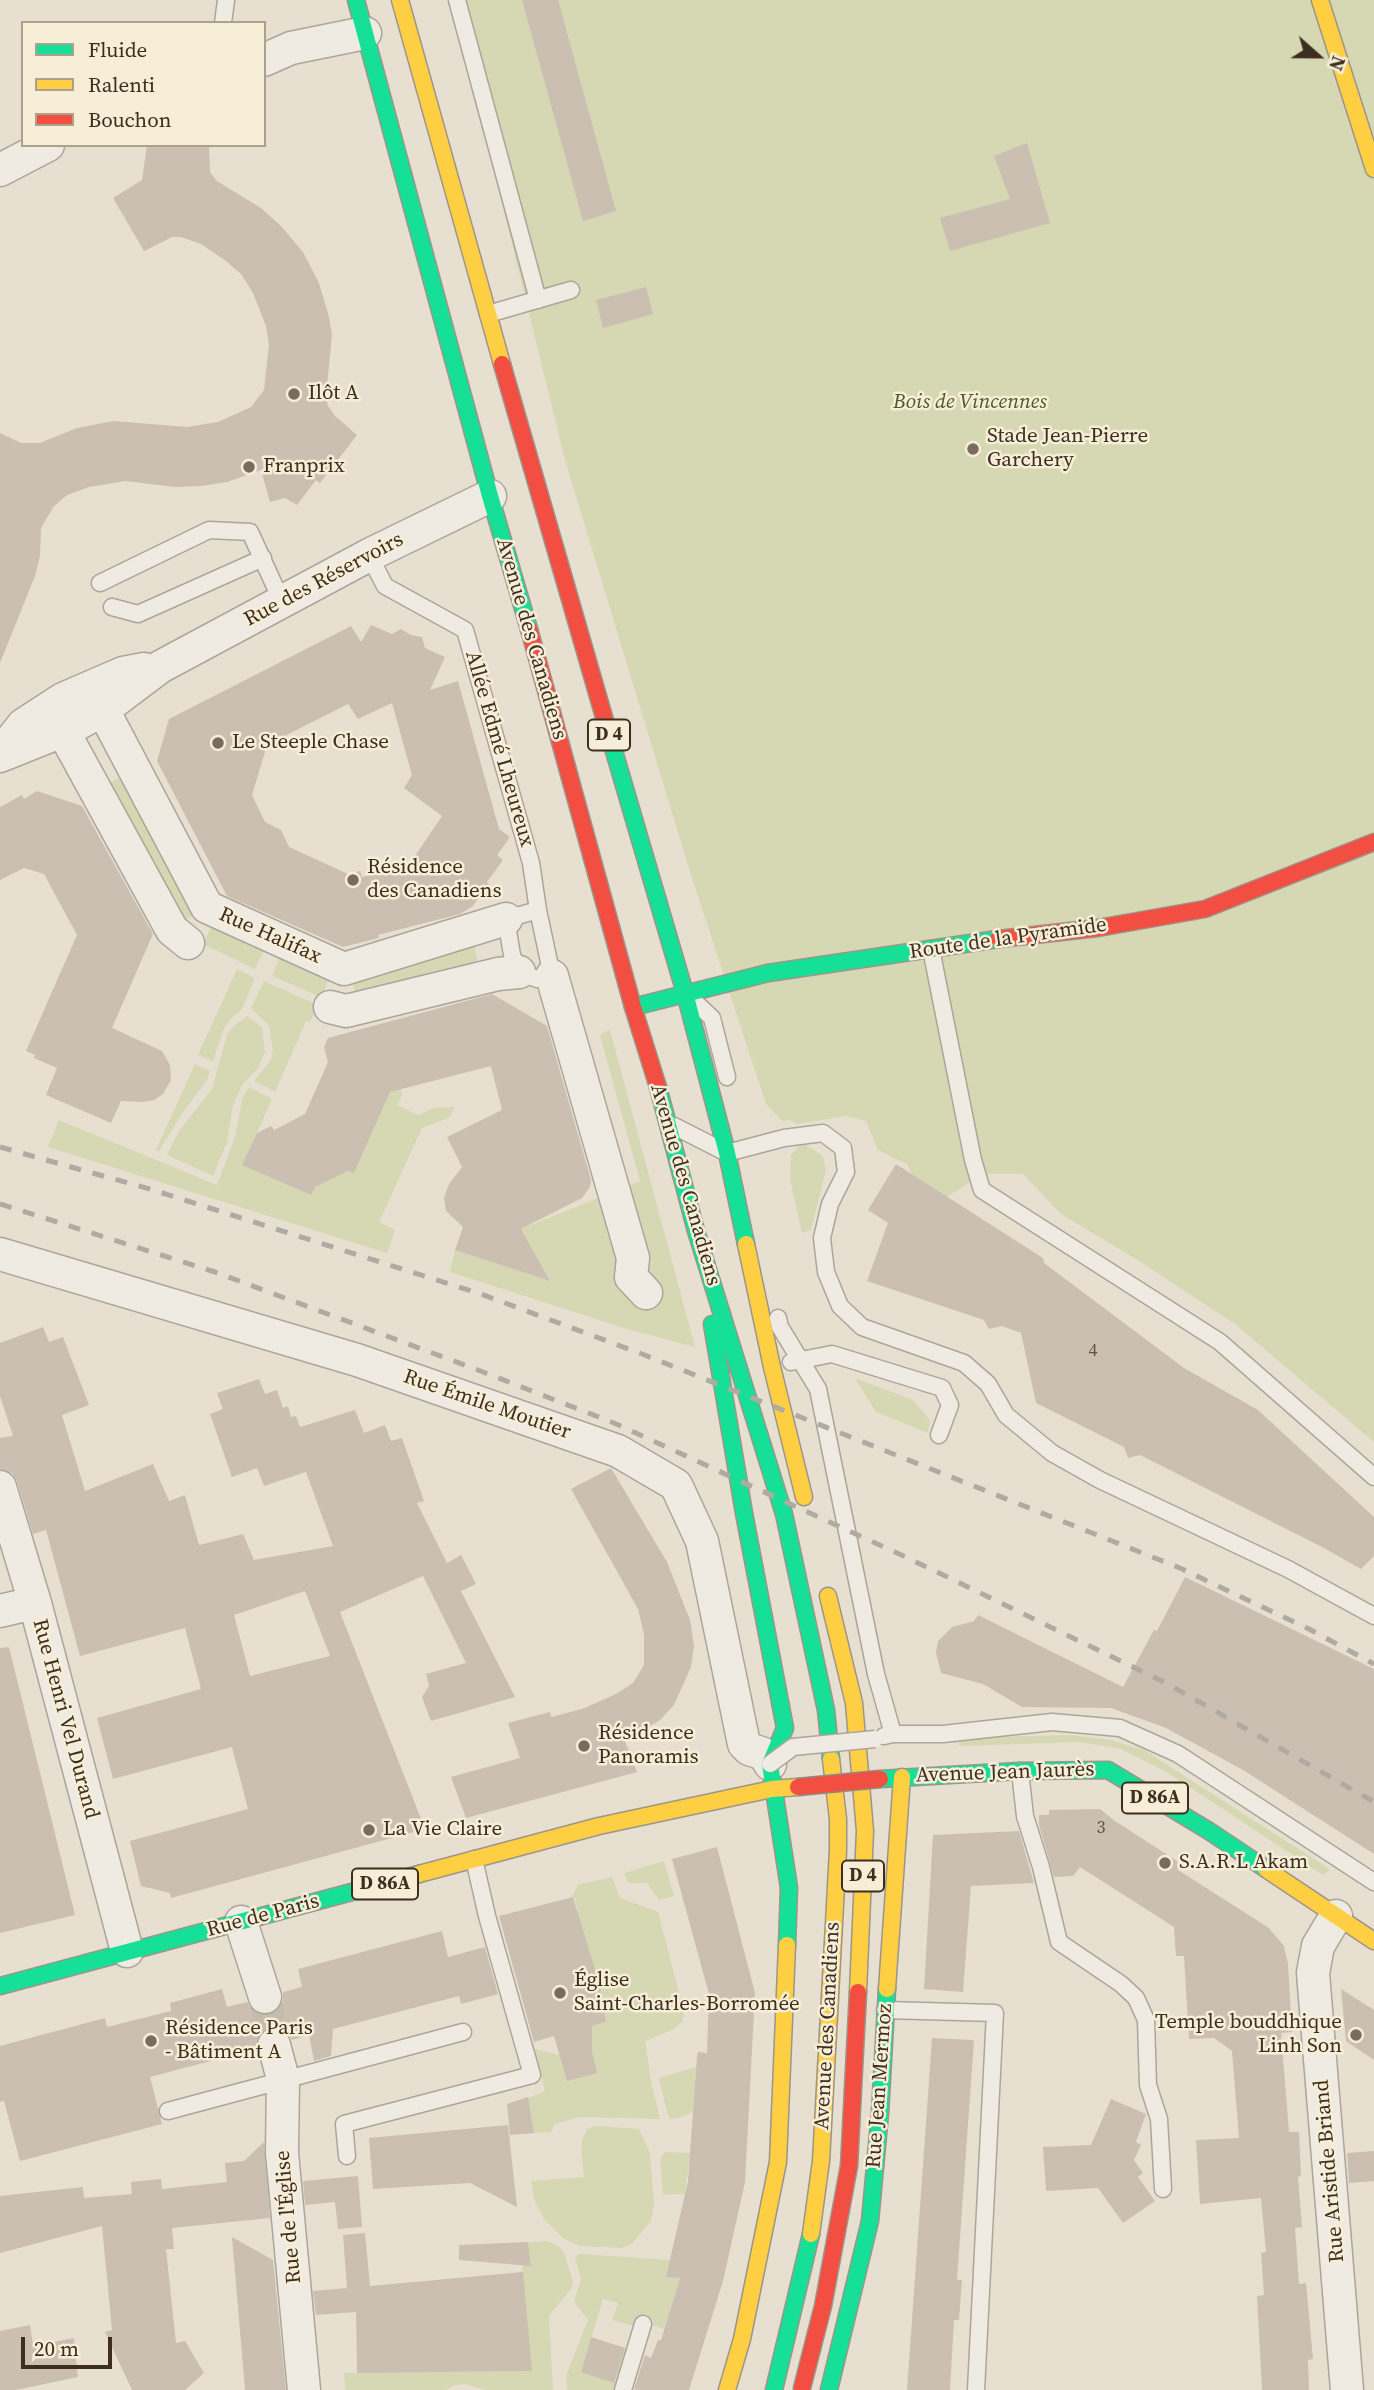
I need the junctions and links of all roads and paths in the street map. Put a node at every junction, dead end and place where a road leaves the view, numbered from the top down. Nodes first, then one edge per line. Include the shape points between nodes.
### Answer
1 (226, 0) edge
2 (356, 0) edge
3 (400, 0) edge
4 (457, 0) edge
5 (1320, 0) edge
6 (223, 21) edge
7 (365, 33) junction
8 (266, 59) edge
9 (44, 147) edge
10 (1374, 169) edge
11 (0, 170) edge
12 (571, 290) dead end
13 (538, 300) junction
14 (488, 314) junction
15 (490, 496) junction
16 (369, 555) junction
17 (263, 558) junction
18 (100, 583) dead end
19 (282, 602) junction
20 (112, 607) dead end
21 (160, 667) junction
22 (103, 710) junction
23 (63, 731) junction
24 (0, 755) edge
25 (1374, 842) edge
26 (538, 910) junction
27 (506, 919) junction
28 (188, 943) dead end
29 (932, 949) junction
30 (519, 972) junction
31 (552, 976) junction
32 (685, 993) junction
33 (330, 1007) dead end
34 (633, 1007) junction
35 (729, 1088) dead end
36 (669, 1124) junction
37 (736, 1147) junction
38 (749, 1178) dead end
39 (696, 1231) junction
40 (0, 1254) edge
41 (646, 1293) dead end
42 (775, 1300) dead end
43 (780, 1327) junction
44 (799, 1360) junction
45 (772, 1367) junction
46 (939, 1435) dead end
47 (1374, 1477) edge
48 (0, 1487) edge
49 (808, 1515) dead end
50 (825, 1582) dead end
51 (1374, 1616) edge
52 (893, 1734) junction
53 (1020, 1771) junction
54 (771, 1776) junction
55 (902, 1777) junction
56 (474, 1859) junction
57 (1374, 1882) edge
58 (1336, 1916) junction
59 (241, 1922) junction
60 (1374, 1941) edge
61 (127, 1951) junction
62 (0, 1986) edge
63 (265, 1997) tunnel mouth
64 (885, 2010) junction
65 (463, 2032) dead end
66 (274, 2045) tunnel mouth
67 (283, 2080) junction
68 (168, 2111) dead end
69 (347, 2156) dead end
70 (1163, 2189) dead end
71 (643, 2324) dead end
72 (304, 2390) edge
73 (623, 2390) edge
74 (727, 2390) edge
75 (774, 2390) edge
76 (802, 2390) edge
77 (829, 2390) edge
78 (976, 2390) edge
79 (1348, 2390) edge

1 - 6 lane
2 - 7 main road, Avenue des Canadiens / D 4
3 - 14 main road, Avenue des Canadiens / D 4
4 - 13 lane
5 - 10 main road
7 - 8 street via 291,48
7 - 15 main road, Avenue des Canadiens / D 4
9 - 11 street
12 - 13 lane
13 - 14 lane
14 - 32 main road, Avenue des Canadiens / D 4
15 - 16 street, Rue des Réservoirs
15 - 34 main road, Avenue des Canadiens / D 4
16 - 19 street, Rue des Réservoirs
16 - 26 lane, Allée Edmé Lheureux via 384,586 464,630 531,863
17 - 18 lane via 250,532 209,530
17 - 19 lane
17 - 20 lane via 138,614
19 - 21 street, Rue des Réservoirs
21 - 22 street, Rue des Réservoirs
21 - 24 street, Rue des Réservoirs via 122,673 63,699 23,726
22 - 23 street, Rue des Réservoirs
22 - 27 street, Rue Halifax via 206,907 344,969
23 - 24 street, Rue des Réservoirs
23 - 28 street via 172,930
25 - 29 main road, Route de la Pyramide via 1205,909
26 - 27 lane
26 - 31 lane, Allée Edmé Lheureux
27 - 30 lane
29 - 32 main road, Route de la Pyramide via 761,974
29 - 47 lane via 982,1190 1220,1342
30 - 31 lane via 537,979
30 - 33 street via 346,1011
31 - 41 street, Allée Edmé Lheureux via 634,1258 631,1277
32 - 34 main road, Route de la Pyramide
32 - 35 lane via 712,1018
32 - 37 main road, Avenue des Canadiens / D 4
34 - 36 main road, Avenue des Canadiens / D 4
36 - 37 lane
36 - 39 main road, Avenue des Canadiens / D 4
37 - 38 lane
37 - 45 main road, Avenue des Canadiens / D 4
37 - 51 lane via 822,1133 843,1147 846,1172 830,1204 822,1238 826,1272 840,1306 862,1327 964,1363 988,1384 1006,1415 1052,1453
39 - 54 main road via 785,1728
39 - 75 main road, Avenue des Canadiens / D 4 via 784,1514 826,1710 838,1819 821,2161 814,2221
40 - 54 street, Rue Émile Moutier via 357,1360 618,1451 676,1485 702,1541 744,1744 764,1754
42 - 43 lane
43 - 44 lane
43 - 45 lane
44 - 45 lane
44 - 46 lane via 832,1354 942,1388 950,1405
44 - 52 lane via 818,1389 876,1674
45 - 49 main road, Avenue des Canadiens / D 4
48 - 61 street, Rue Henri Vel Durand
50 - 76 main road, Avenue des Canadiens / D 4 via 855,1703 864,1861 849,2166
52 - 54 lane, bridge via 793,1747
52 - 57 lane via 943,1734 1052,1722 1120,1728 1178,1754
53 - 55 main road, Avenue Jean Jaurès / D 86A
53 - 58 main road, Avenue Jean Jaurès / D 86A via 1108,1770
53 - 70 lane via 1025,1816 1059,1942 1121,1984 1136,1998 1146,2020 1148,2085 1158,2119
54 - 55 main road, Avenue Jean Jaurès / D 86A, bridge via 798,1787
54 - 56 main road, Rue de Paris / D 86A
54 - 74 main road via 789,1888 778,2162 742,2339
55 - 64 main road, Rue Jean Mermoz
56 - 59 main road, Rue de Paris / D 86A
56 - 69 lane via 532,2075 344,2124
58 - 60 main road, Avenue Jean Jaurès / D 86A
58 - 79 street, Rue Aristide Briand via 1318,1946 1313,1973
59 - 61 main road, Rue de Paris / D 86A
59 - 63 street
61 - 62 main road, Rue de Paris / D 86A
64 - 77 main road, Rue Jean Mermoz via 870,2221
64 - 78 lane via 995,2013
65 - 67 lane
66 - 67 street, Rue de l'Église
67 - 68 lane
67 - 72 street, Rue de l'Église via 282,2152
71 - 73 lane

